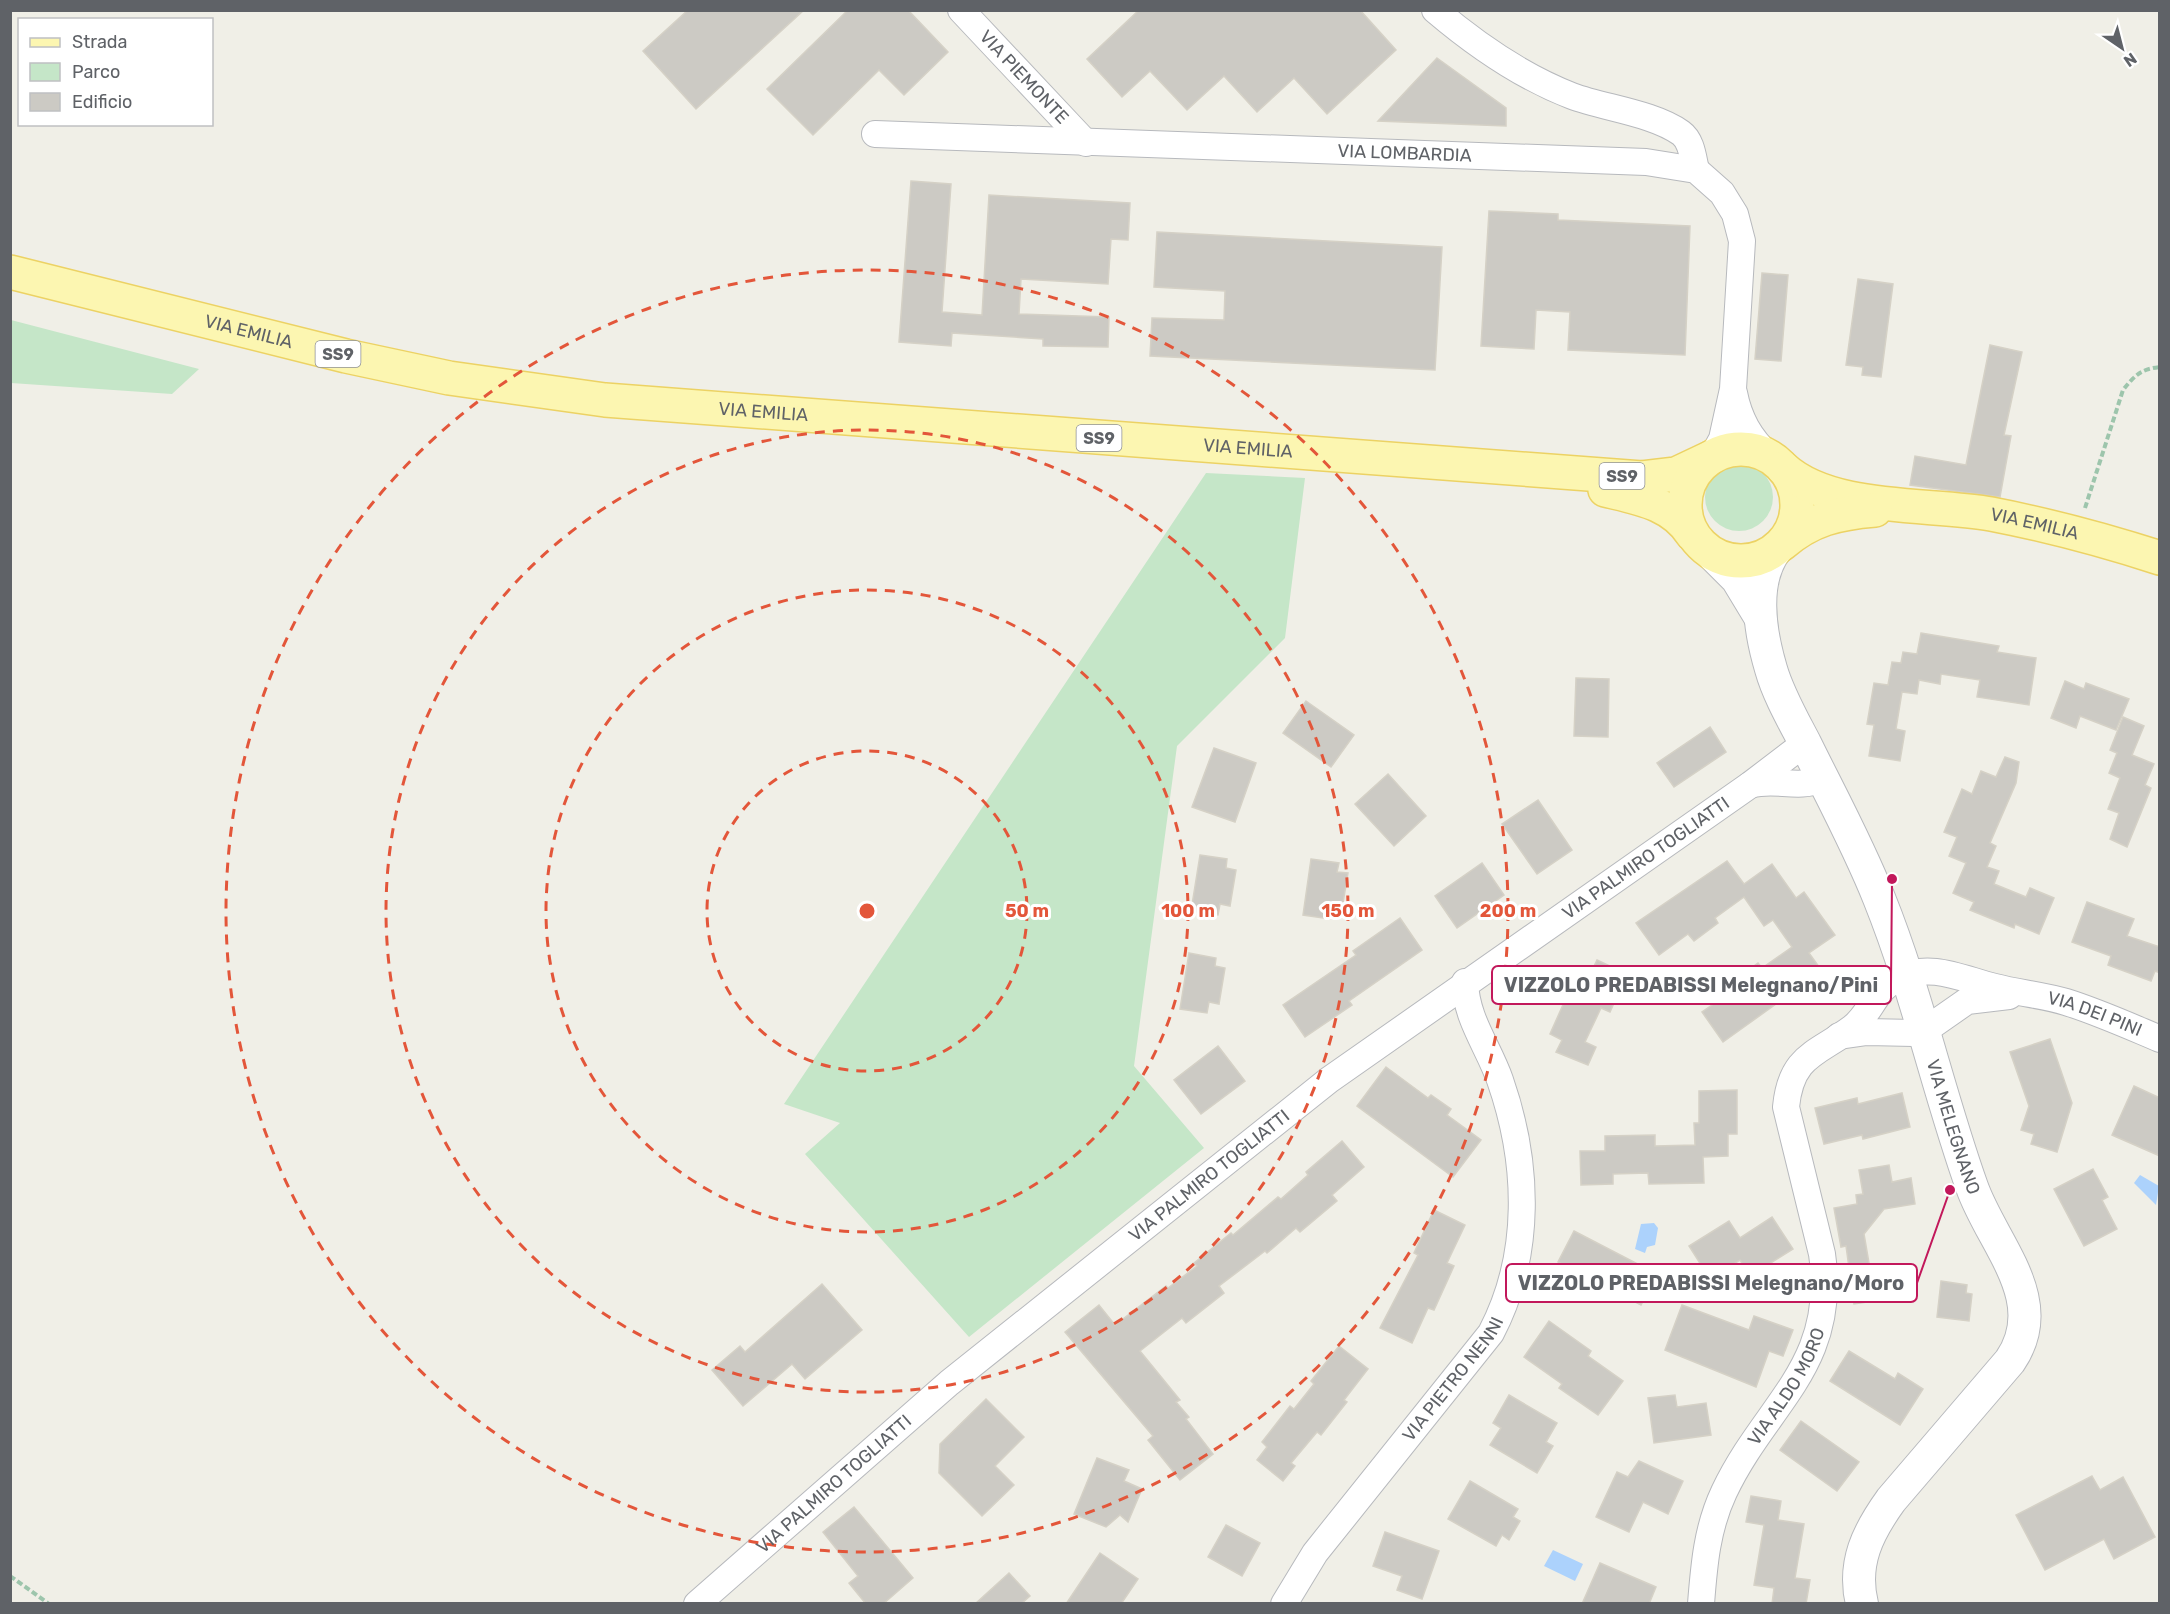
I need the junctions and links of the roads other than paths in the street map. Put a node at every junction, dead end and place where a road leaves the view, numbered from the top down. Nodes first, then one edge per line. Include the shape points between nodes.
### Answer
1 (961, 10) edge
2 (1435, 10) edge
3 (875, 135) dead end
4 (1086, 143) junction
5 (1696, 170) junction
6 (10, 272) edge
7 (1733, 389) junction
8 (1712, 458) junction
9 (1776, 462) junction
10 (1528, 470) junction
11 (1906, 507) junction
12 (1702, 544) junction
13 (1780, 546) junction
14 (2160, 558) edge
15 (1760, 617) junction
16 (1805, 743) junction
17 (1822, 779) junction
18 (1750, 785) junction
19 (1906, 975) junction
20 (1466, 982) junction
21 (2030, 995) junction
22 (1923, 1030) junction
23 (1834, 1038) junction
24 (2160, 1038) edge
25 (697, 1604) edge
26 (1284, 1604) edge
27 (1701, 1604) edge
28 (1862, 1604) edge

1 - 4 street, VIA PIEMONTE
2 - 5 street via 1540,83 1682,133 1691,147
3 - 4 street, VIA LOMBARDIA
4 - 5 street, VIA LOMBARDIA via 1646,162
5 - 7 street via 1722,193 1735,214 1742,241
6 - 10 main road, VIA EMILIA / SS9 via 346,356 545,393 671,407
7 - 8 street via 1722,439
7 - 9 street via 1741,420 1756,443
8 - 9 main road via 1740,449
8 - 10 main road, VIA EMILIA / SS9 via 1676,474 1651,478
8 - 12 main road via 1697,471 1687,488 1685,513
9 - 11 main road, VIA EMILIA via 1812,487
9 - 13 main road via 1793,483 1797,503 1794,524
10 - 12 main road, VIA EMILIA / SS9 via 1650,502 1676,515
11 - 13 main road, VIA EMILIA via 1835,514 1806,526
11 - 14 main road, VIA EMILIA via 1987,514 2077,533
12 - 13 main road via 1726,560 1746,562 1766,556
12 - 15 street, VIA MELEGNANO via 1737,579
13 - 15 street, VIA MELEGNANO via 1768,563
15 - 16 street, VIA MELEGNANO via 1771,671
16 - 17 street, VIA MELEGNANO
16 - 18 street, VIA PALMIRO TOGLIATTI
17 - 18 street via 1801,785 1760,781
17 - 19 street, VIA MELEGNANO via 1878,896
18 - 20 street, VIA PALMIRO TOGLIATTI
19 - 21 street, VIA DEI PINI via 1942,972
19 - 22 street, VIA MELEGNANO
19 - 23 street, VIA ALDO MORO via 1888,984 1854,1027
20 - 25 street, VIA PALMIRO TOGLIATTI via 1329,1080 1022,1323
20 - 26 street, VIA PIETRO NENNI via 1467,1007 1500,1080 1522,1172 1521,1229 1509,1295 1491,1333 1315,1553
21 - 22 street, VIA DEI PINI via 1967,1001
21 - 24 street, VIA DEI PINI via 2067,1002
22 - 23 street, VIA ALDO MORO via 1905,1034 1852,1033
22 - 28 street, VIA MELEGNANO via 1972,1187 2022,1288 2026,1317 2018,1348 2005,1367 1874,1523 1860,1565
23 - 27 street, VIA ALDO MORO via 1800,1065 1787,1091 1786,1107 1822,1254 1825,1276 1821,1326 1805,1367 1741,1460 1719,1504 1706,1547

